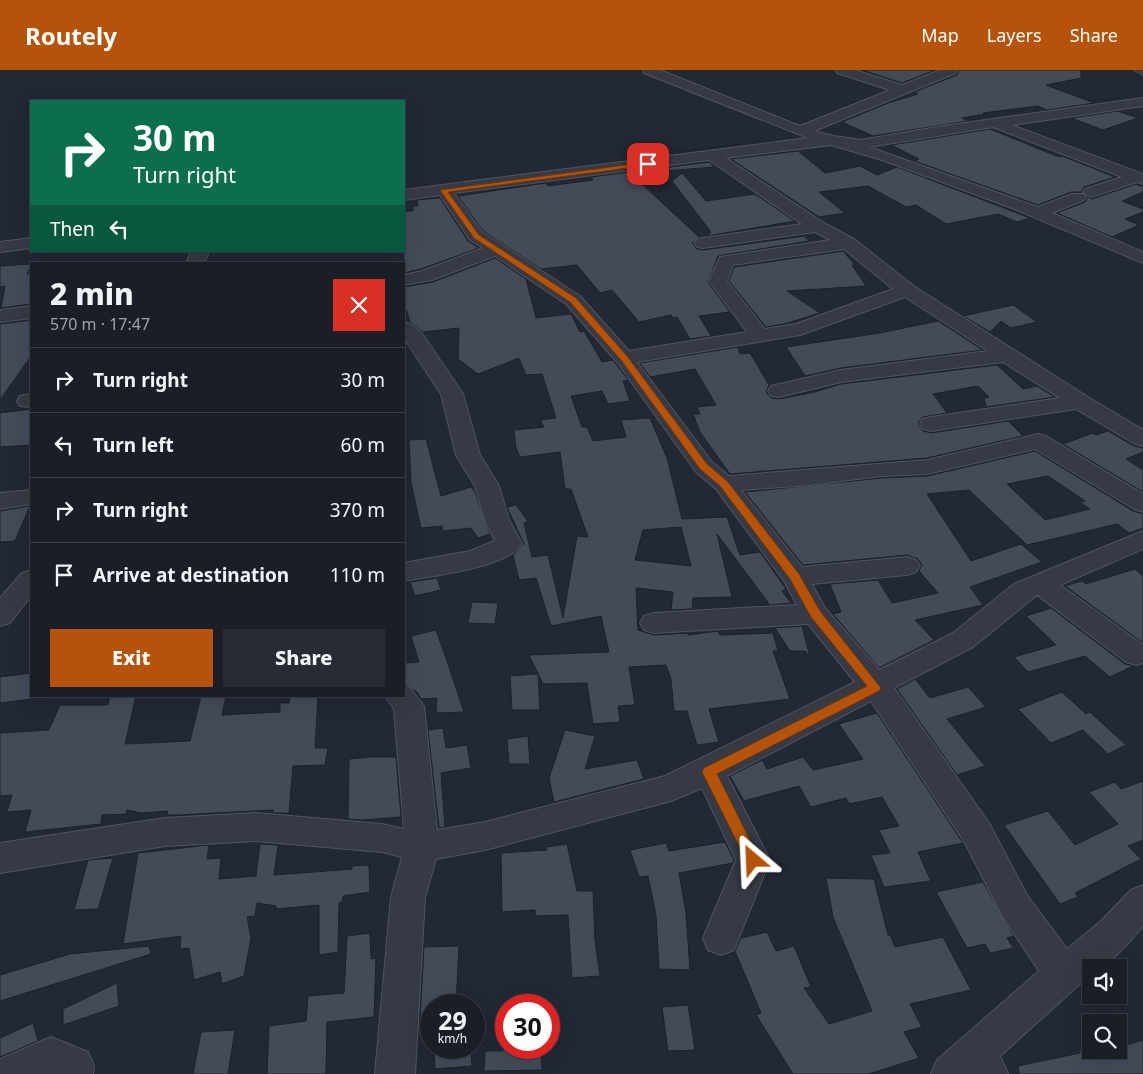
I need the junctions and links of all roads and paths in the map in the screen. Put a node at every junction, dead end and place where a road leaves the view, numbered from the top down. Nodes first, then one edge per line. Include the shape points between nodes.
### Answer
1 (649, 70) edge
2 (842, 70) edge
3 (951, 70) edge
4 (900, 89) junction
5 (1143, 102) edge
6 (1116, 106) junction
7 (1143, 115) edge
8 (994, 123) junction
9 (800, 131) junction
10 (826, 140) junction
11 (713, 156) junction
12 (1140, 178) edge
13 (444, 190) junction
14 (405, 195) edge
15 (1038, 213) junction
16 (818, 227) junction
17 (30, 243) edge
18 (703, 243) dead end
19 (848, 244) junction
20 (0, 247) edge
21 (498, 250) junction
22 (1143, 258) edge
23 (405, 280) edge
24 (908, 291) junction
25 (30, 312) edge
26 (0, 316) edge
27 (405, 329) edge
28 (760, 336) junction
29 (1007, 355) junction
30 (624, 358) junction
31 (779, 391) dead end
32 (1080, 402) junction
33 (931, 424) dead end
34 (1143, 439) edge
35 (724, 484) junction
36 (30, 497) edge
37 (0, 501) edge
38 (1143, 504) edge
39 (1143, 539) edge
40 (907, 566) dead end
41 (405, 572) edge
42 (795, 577) junction
43 (1039, 583) junction
44 (28, 588) edge
45 (815, 614) junction
46 (0, 616) edge
47 (654, 623) dead end
48 (1136, 656) dead end
49 (875, 688) junction
50 (401, 697) edge
51 (709, 772) junction
52 (422, 847) junction
53 (0, 858) edge
54 (1143, 901) edge
55 (721, 938) dead end
56 (1063, 974) junction
57 (972, 1067) edge
58 (12, 1074) edge
59 (73, 1074) edge
60 (395, 1074) edge

1 - 9 street
2 - 4 street
3 - 4 street
4 - 9 street
5 - 6 street
6 - 7 street
6 - 8 street
8 - 10 street via 861,144
8 - 12 street
9 - 10 street
10 - 11 street
10 - 15 street via 887,157
11 - 13 street
11 - 16 street
12 - 15 street via 1085,194
13 - 14 street
13 - 21 street via 476,236
15 - 22 street
16 - 18 street
16 - 19 street
17 - 20 street
19 - 24 street
19 - 28 street via 726,261 718,281
21 - 23 street via 426,276
21 - 30 street via 573,300
24 - 28 street via 891,294 823,322
24 - 29 street
25 - 26 street
27 - 41 street via 414,336 452,394 468,455 487,486 497,520 509,544 446,565
28 - 30 street
29 - 31 street via 841,376
29 - 32 street
30 - 35 street via 704,466
32 - 33 street
32 - 34 street
35 - 38 street via 927,467 1038,441
35 - 42 street
36 - 37 street
39 - 43 street
40 - 42 street
42 - 45 street
43 - 48 street
43 - 49 street via 1023,590 963,640
44 - 46 street
45 - 47 street
45 - 49 street
49 - 51 street
49 - 56 street via 891,706 977,833 1015,906
50 - 52 street via 408,706
51 - 52 street via 652,793 485,836
51 - 55 street via 753,860
52 - 53 street via 382,838 256,827 165,832
52 - 60 street via 408,897
54 - 56 street via 1113,934
56 - 57 street
58 - 59 street via 52,1057 74,1066

